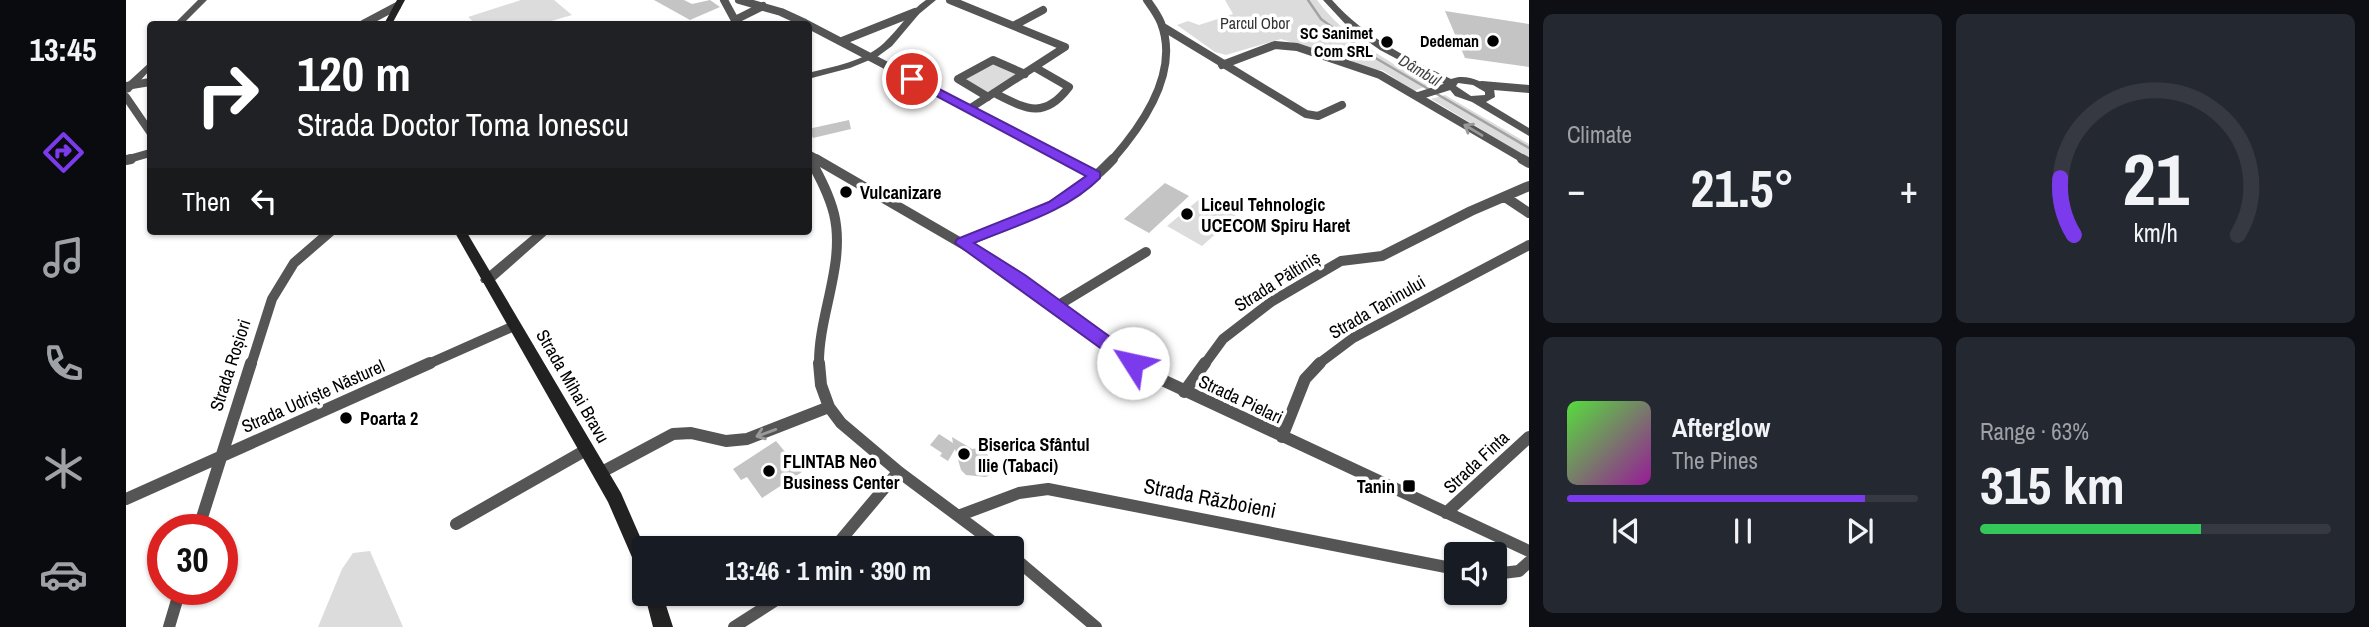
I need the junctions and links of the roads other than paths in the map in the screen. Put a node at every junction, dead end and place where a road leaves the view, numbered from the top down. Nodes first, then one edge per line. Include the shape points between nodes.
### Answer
1 (203, 0) edge
2 (724, 0) edge
3 (739, 0) edge
4 (932, 0) edge
5 (950, 0) edge
6 (1147, 0) edge
7 (1327, 0) edge
8 (399, 3) edge
9 (760, 3) edge
10 (1043, 10) dead end
11 (915, 12) junction
12 (180, 21) edge
13 (368, 21) edge
14 (390, 21) edge
15 (735, 21) edge
16 (737, 21) edge
17 (800, 21) edge
18 (1016, 25) junction
19 (812, 27) edge
20 (1163, 27) junction
21 (842, 41) junction
22 (872, 57) junction
23 (1222, 65) junction
24 (147, 68) edge
25 (1035, 68) junction
26 (1026, 74) junction
27 (812, 75) edge
28 (147, 83) edge
29 (1449, 85) junction
30 (1482, 85) junction
31 (128, 87) edge
32 (1514, 87) junction
33 (1529, 89) edge
34 (991, 95) junction
35 (1419, 95) junction
36 (126, 97) edge
37 (1490, 102) junction
38 (1342, 105) dead end
39 (969, 109) junction
40 (147, 128) edge
41 (1529, 133) edge
42 (147, 154) edge
43 (812, 156) edge
44 (126, 160) edge
45 (812, 162) edge
46 (1529, 163) edge
47 (1095, 175) junction
48 (850, 179) junction
49 (1529, 186) edge
50 (825, 189) junction
51 (1505, 197) junction
52 (1529, 213) edge
53 (326, 235) edge
54 (462, 235) edge
55 (540, 235) edge
56 (962, 243) junction
57 (1529, 245) edge
58 (1146, 252) dead end
59 (487, 280) junction
60 (1057, 306) junction
61 (514, 326) junction
62 (1184, 392) junction
63 (829, 407) junction
64 (1529, 437) edge
65 (1282, 438) junction
66 (586, 450) junction
67 (220, 456) junction
68 (898, 472) junction
69 (600, 473) junction
70 (126, 499) edge
71 (1446, 513) junction
72 (203, 514) edge
73 (958, 516) junction
74 (456, 524) dead end
75 (633, 536) edge
76 (845, 536) edge
77 (985, 536) edge
78 (1529, 551) edge
79 (1529, 562) edge
80 (1024, 566) edge
81 (1444, 567) edge
82 (1507, 572) edge
83 (176, 605) edge
84 (657, 606) edge
85 (767, 606) edge
86 (169, 627) edge
87 (663, 627) edge
88 (734, 627) edge
89 (1096, 627) edge

1 - 12 street
2 - 15 street
3 - 9 street
4 - 11 street
5 - 18 street
6 - 20 street
7 - 29 street via 1363,35
8 - 13 street
8 - 14 main road
9 - 16 street
9 - 17 street
10 - 18 street
11 - 21 street
11 - 22 street
18 - 25 street via 1065,47
19 - 21 street
20 - 23 street
20 - 47 street via 1163,73 1150,112
21 - 22 street
22 - 27 street
22 - 39 street
23 - 35 street via 1275,45 1287,45 1374,72
23 - 38 street via 1306,114 1318,116
24 - 31 street
25 - 26 street
25 - 34 street via 1069,87 1049,107 1032,110
26 - 34 street
26 - 34 street via 993,60 958,79
28 - 31 street
29 - 30 street
29 - 35 street
29 - 37 street via 1461,95
30 - 32 street
30 - 37 street
32 - 33 street
32 - 37 street via 1499,90
34 - 39 street
46 -> 35 street
36 - 40 street
37 - 41 street
39 - 47 street
42 - 44 street
43 - 48 street, Strada Pielari
45 - 50 street
47 - 56 street via 1054,205
48 - 50 street via 831,182
48 - 56 street, Strada Pielari
49 - 51 street, Strada Păltiniș
50 - 63 street via 837,232 820,347 823,391
51 - 52 street
51 - 62 street, Strada Păltiniș via 1382,257 1341,261 1271,302 1223,339
53 - 67 street, Strada Roșiori via 280,282
54 - 59 main road, Strada Mihai Bravu
55 - 59 street
56 - 60 street, Strada Pielari
57 - 65 street, Strada Taninului via 1353,338 1326,357 1306,379
58 - 60 street
59 - 61 main road, Strada Mihai Bravu
60 - 62 street, Strada Pielari via 1125,358
61 - 66 main road, Strada Mihai Bravu
61 - 67 street, Strada Udriște Năsturel
62 - 65 street, Strada Pielari
63 - 68 street
63 -> 69 street via 747,439 673,434
64 - 71 street, Strada Finta
65 - 71 street, Strada Pielari
66 - 69 main road, Strada Mihai Bravu
66 - 74 street
67 - 70 street, Strada Udriște Năsturel
67 - 72 street, Strada Roșiori
68 - 73 street
68 - 76 street
69 - 75 main road, Strada Mihai Bravu
71 - 78 street, Strada Pielari
73 - 77 street
73 - 81 street, Strada Războieni via 1019,493 1048,489
79 - 82 street via 1519,571
80 - 89 street
83 - 86 street
84 - 87 main road
85 - 88 street

